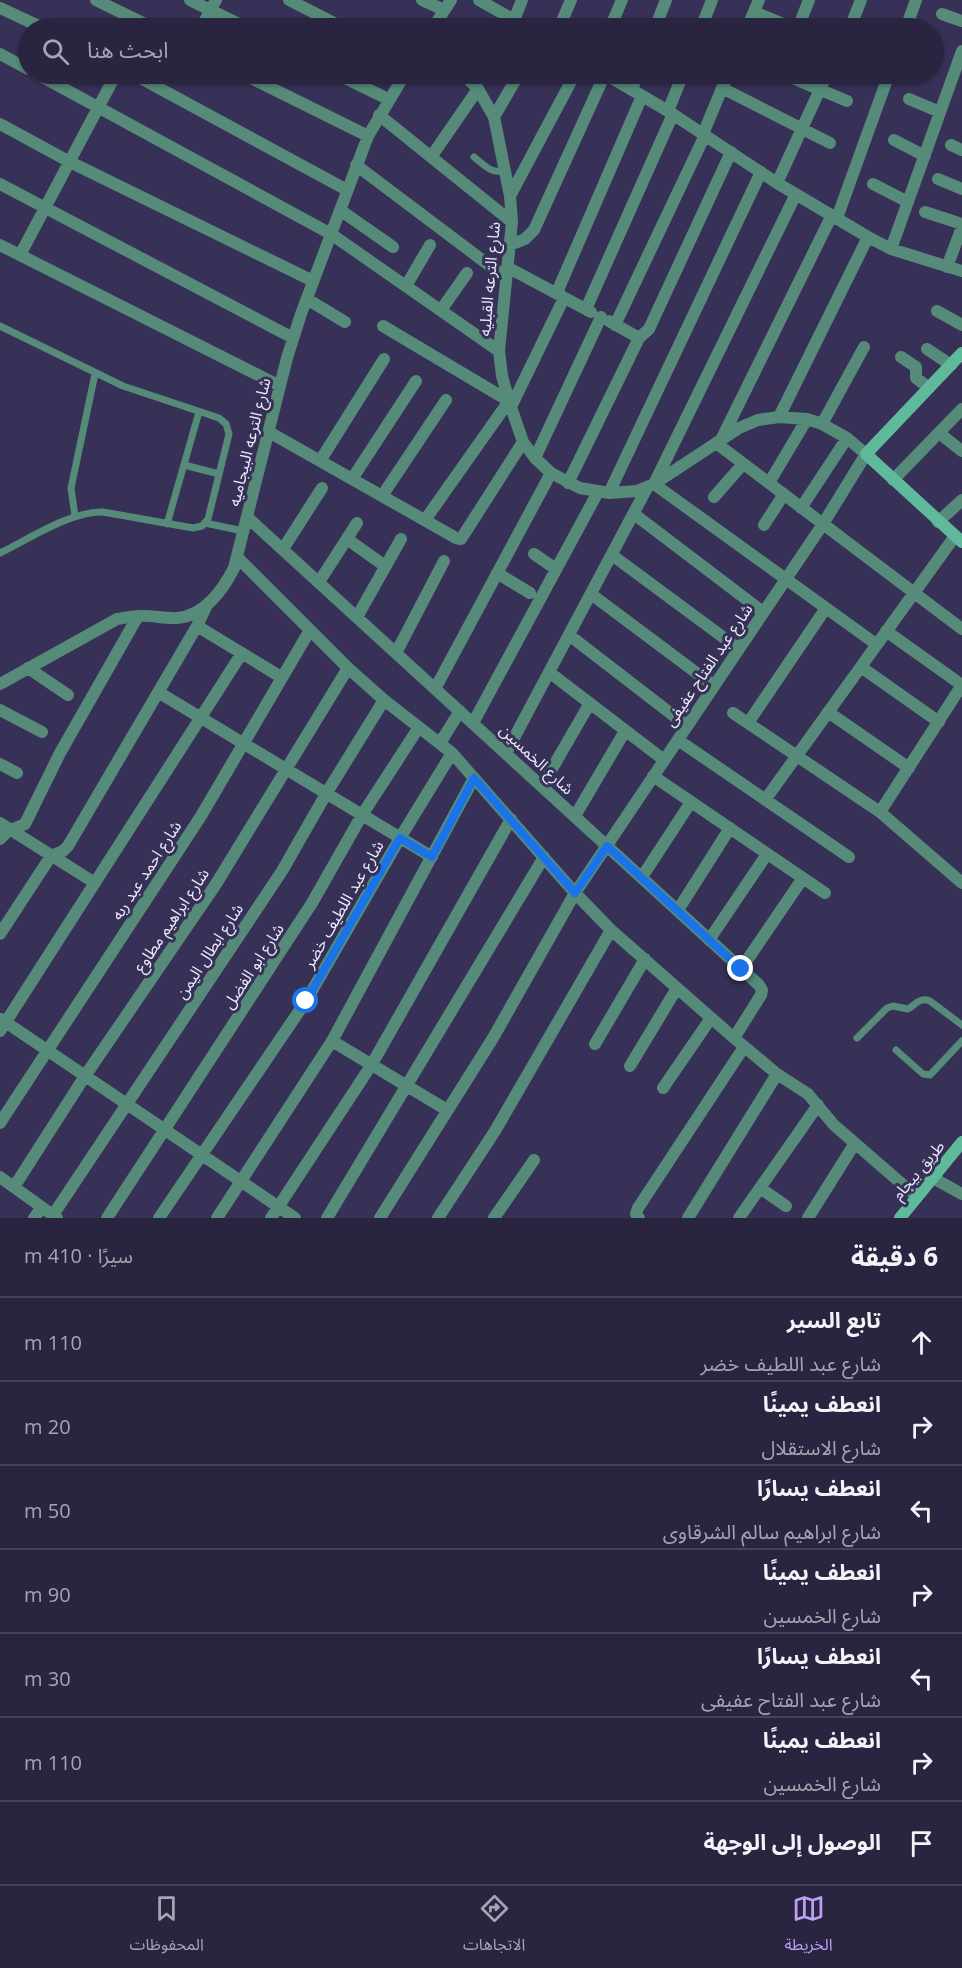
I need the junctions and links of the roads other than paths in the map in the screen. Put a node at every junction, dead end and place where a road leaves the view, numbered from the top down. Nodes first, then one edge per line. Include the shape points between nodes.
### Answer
1 (96, 0) edge
2 (190, 0) edge
3 (289, 0) edge
4 (422, 0) edge
5 (479, 0) edge
6 (522, 0) edge
7 (571, 0) edge
8 (622, 0) edge
9 (666, 0) edge
10 (712, 0) edge
11 (809, 0) edge
12 (861, 0) edge
13 (916, 0) edge
14 (213, 5) edge
15 (447, 5) edge
16 (756, 6) edge
17 (0, 8) edge
18 (942, 14) dead end
19 (22, 18) edge
20 (129, 18) edge
21 (232, 18) edge
22 (324, 18) edge
23 (439, 18) edge
24 (510, 18) edge
25 (515, 18) edge
26 (563, 18) edge
27 (614, 18) edge
28 (659, 18) edge
29 (705, 18) edge
30 (776, 18) edge
31 (802, 18) edge
32 (854, 18) edge
33 (910, 18) edge
34 (962, 21) edge
35 (962, 51) edge
36 (0, 54) edge
37 (18, 67) edge
38 (56, 84) edge
39 (111, 84) edge
40 (151, 84) edge
41 (263, 84) edge
42 (357, 84) edge
43 (398, 84) edge
44 (473, 84) edge
45 (513, 84) edge
46 (570, 84) edge
47 (600, 84) edge
48 (623, 84) edge
49 (637, 84) edge
50 (680, 84) edge
51 (724, 84) edge
52 (806, 84) edge
53 (822, 84) edge
54 (885, 84) edge
55 (722, 88) junction
56 (478, 89) junction
57 (819, 90) junction
58 (637, 92) junction
59 (388, 99) junction
60 (909, 99) dead end
61 (847, 101) dead end
62 (99, 106) junction
63 (940, 112) junction
64 (671, 113) junction
65 (379, 115) junction
66 (494, 117) junction
67 (0, 123) edge
68 (802, 129) junction
69 (704, 134) junction
70 (368, 136) junction
71 (894, 140) dead end
72 (830, 143) dead end
73 (730, 152) junction
74 (925, 156) junction
75 (431, 157) junction
76 (474, 157) dead end
77 (70, 162) junction
78 (356, 165) junction
79 (505, 170) junction
80 (761, 172) junction
81 (938, 179) dead end
82 (777, 183) junction
83 (0, 184) edge
84 (873, 184) dead end
85 (962, 189) edge
86 (347, 190) junction
87 (796, 194) junction
88 (510, 196) junction
89 (908, 202) junction
90 (45, 208) junction
91 (340, 210) junction
92 (926, 212) dead end
93 (834, 217) junction
94 (512, 222) junction
95 (962, 225) edge
96 (331, 234) junction
97 (868, 237) junction
98 (0, 245) edge
99 (430, 245) dead end
100 (510, 245) junction
101 (393, 247) dead end
102 (891, 249) junction
103 (20, 255) junction
104 (947, 267) junction
105 (962, 271) edge
106 (507, 272) junction
107 (467, 273) dead end
108 (313, 281) junction
109 (406, 286) junction
110 (562, 296) junction
111 (307, 299) junction
112 (586, 309) junction
113 (441, 310) junction
114 (937, 311) dead end
115 (601, 317) junction
116 (345, 322) dead end
117 (615, 325) junction
118 (962, 325) edge
119 (0, 326) edge
120 (383, 326) dead end
121 (293, 338) junction
122 (639, 338) junction
123 (864, 347) dead end
124 (927, 349) dead end
125 (499, 351) junction
126 (962, 353) edge
127 (901, 357) dead end
128 (384, 359) dead end
129 (951, 365) junction
130 (95, 374) junction
131 (416, 381) dead end
132 (280, 386) junction
133 (929, 388) junction
134 (446, 400) dead end
135 (510, 404) junction
136 (962, 410) edge
137 (199, 412) junction
138 (779, 417) junction
139 (807, 419) junction
140 (822, 424) junction
141 (269, 432) junction
142 (939, 433) junction
143 (847, 438) junction
144 (719, 441) junction
145 (523, 442) junction
146 (962, 451) edge
147 (866, 454) junction
148 (535, 458) junction
149 (320, 461) junction
150 (743, 464) junction
151 (184, 465) junction
152 (551, 473) junction
153 (219, 474) junction
154 (352, 479) junction
155 (893, 480) junction
156 (568, 483) junction
157 (769, 483) junction
158 (650, 486) junction
159 (322, 488) dead end
160 (603, 493) junction
161 (784, 494) junction
162 (382, 496) junction
163 (714, 497) dead end
164 (962, 500) edge
165 (801, 508) junction
166 (634, 514) junction
167 (75, 516) junction
168 (248, 516) junction
169 (425, 520) junction
170 (938, 522) junction
171 (206, 523) junction
172 (357, 523) dead end
173 (167, 524) junction
174 (823, 524) junction
175 (764, 525) dead end
176 (243, 531) junction
177 (347, 539) junction
178 (401, 539) dead end
179 (958, 539) edge
180 (283, 549) junction
181 (0, 553) edge
182 (534, 554) dead end
183 (612, 555) junction
184 (237, 557) junction
185 (444, 561) dead end
186 (385, 566) junction
187 (556, 569) junction
188 (497, 573) junction
189 (786, 579) junction
190 (319, 582) junction
191 (530, 593) dead end
192 (914, 593) junction
193 (591, 594) junction
194 (208, 604) junction
195 (826, 608) junction
196 (763, 612) junction
197 (138, 615) junction
198 (357, 617) junction
199 (197, 626) junction
200 (962, 629) edge
201 (310, 630) junction
202 (886, 631) junction
203 (569, 635) junction
204 (876, 644) junction
205 (739, 649) junction
206 (242, 653) junction
207 (396, 653) junction
208 (861, 667) junction
209 (28, 668) junction
210 (348, 668) junction
211 (549, 672) junction
212 (281, 677) junction
213 (0, 684) edge
214 (962, 685) edge
215 (714, 686) junction
216 (435, 689) junction
217 (158, 692) junction
218 (68, 694) dead end
219 (384, 700) junction
220 (590, 703) junction
221 (0, 710) edge
222 (460, 711) junction
223 (828, 712) junction
224 (733, 713) dead end
225 (201, 718) junction
226 (939, 722) junction
227 (473, 723) junction
228 (748, 723) junction
229 (687, 726) junction
230 (419, 727) junction
231 (626, 731) junction
232 (42, 732) dead end
233 (678, 740) junction
234 (440, 743) junction
235 (245, 744) junction
236 (452, 753) junction
237 (506, 753) junction
238 (796, 756) junction
239 (664, 760) junction
240 (0, 764) edge
241 (909, 768) junction
242 (285, 769) junction
243 (17, 773) dead end
244 (653, 776) junction
245 (474, 778) junction
246 (542, 786) junction
247 (326, 794) junction
248 (765, 800) junction
249 (691, 802) junction
250 (880, 812) junction
251 (362, 815) junction
252 (575, 816) junction
253 (511, 819) junction
254 (0, 823) edge
255 (729, 828) junction
256 (11, 830) junction
257 (400, 838) junction
258 (0, 839) edge
259 (607, 846) junction
260 (767, 854) junction
261 (51, 855) junction
262 (432, 857) junction
263 (544, 857) junction
264 (849, 857) dead end
265 (642, 878) junction
266 (803, 878) junction
267 (95, 883) junction
268 (962, 883) edge
269 (575, 893) junction
270 (825, 893) dead end
271 (678, 910) junction
272 (611, 930) junction
273 (0, 934) edge
274 (709, 940) junction
275 (645, 959) junction
276 (741, 969) junction
277 (677, 988) junction
278 (711, 1018) junction
279 (2, 1024) edge
280 (962, 1024) edge
281 (734, 1038) junction
282 (857, 1038) dead end
283 (332, 1041) junction
284 (962, 1041) edge
285 (595, 1044) dead end
286 (744, 1047) junction
287 (48, 1050) junction
288 (896, 1050) dead end
289 (372, 1064) junction
290 (630, 1066) dead end
291 (777, 1074) junction
292 (85, 1076) junction
293 (408, 1086) junction
294 (663, 1088) dead end
295 (128, 1105) junction
296 (818, 1105) junction
297 (447, 1110) junction
298 (0, 1123) edge
299 (165, 1130) junction
300 (962, 1142) edge
301 (855, 1143) junction
302 (202, 1154) junction
303 (534, 1160) dead end
304 (0, 1177) edge
305 (933, 1178) junction
306 (240, 1182) junction
307 (14, 1187) junction
308 (760, 1188) junction
309 (962, 1194) edge
310 (917, 1197) junction
311 (278, 1206) junction
312 (786, 1206) dead end
313 (42, 1207) junction
314 (55, 1216) edge
315 (638, 1216) edge
316 (904, 1217) edge
317 (34, 1218) edge
318 (107, 1218) edge
319 (159, 1218) edge
320 (217, 1218) edge
321 (271, 1218) edge
322 (295, 1218) edge
323 (327, 1218) edge
324 (380, 1218) edge
325 (438, 1218) edge
326 (494, 1218) edge
327 (688, 1218) edge
328 (739, 1218) edge
329 (808, 1218) edge

1 - 20 street
2 - 14 street
3 - 22 street
4 - 15 street
5 - 24 street
6 - 25 street
7 - 26 street
8 - 27 street
9 - 28 street
10 - 29 street
11 - 31 street
12 - 32 street
13 - 33 street
14 - 21 street
15 - 23 street
16 - 30 street
17 - 19 street
18 - 34 street
35 - 63 street
36 - 37 street via 11,66
38 - 62 street
39 - 62 street
40 - 86 street
41 - 70 street
42 - 59 street
43 - 59 street, شارع الترعه البيجاميه
44 - 56 street, شارع الترعه القبليه
45 - 66 street
46 - 88 street
47 - 100 street via 534,230
48 - 58 street
49 - 58 street
50 - 64 street
51 - 55 street
52 - 57 street
53 - 57 street
54 - 93 street
55 - 68 street
55 - 69 street
56 - 66 street, شارع الترعه القبليه
56 - 75 street
57 - 61 street
57 - 68 street
58 - 64 street
58 - 110 street via 558,290
59 - 65 street, شارع الترعه البيجاميه
60 - 63 street
62 - 77 street
62 - 96 street
63 - 74 street
64 - 69 street
64 - 112 street
65 - 70 street, شارع الترعه البيجاميه
65 - 75 street
66 - 79 street, شارع الترعه القبليه
67 - 77 street
68 - 72 street
68 - 82 street
69 - 73 street
69 - 117 street
70 - 78 street, شارع الترعه البيجاميه
71 - 74 street
73 - 80 street
73 - 122 street via 649,329
74 - 89 street
75 - 94 street
76 - 79 lane via 490,171
77 - 90 street
77 - 108 street
78 - 86 street, شارع الترعه البيجاميه
78 - 106 street
79 - 88 street, شارع الترعه القبليه
80 - 82 street
80 - 160 street
81 - 85 street
82 - 87 street
83 - 90 street
84 - 89 street
86 - 91 street, شارع الترعه البيجاميه
87 - 93 street
87 - 158 street
88 - 94 street, شارع الترعه القبليه
89 - 102 street
90 - 103 street
90 - 121 street
91 - 96 street, شارع الترعه البيجاميه
91 - 101 street
92 - 95 street
93 - 97 street
93 - 144 street
94 - 100 street, شارع الترعه القبليه
95 - 104 street
96 - 108 street, شارع الترعه البيجاميه
96 - 109 street
97 - 102 street
97 - 138 street
98 - 103 street
99 - 109 street
100 - 106 street, شارع الترعه القبليه
102 - 104 street
103 - 132 street
104 - 105 street
106 - 110 street
106 - 125 street, شارع الترعه القبليه
107 - 113 street
108 - 111 street, شارع الترعه البيجاميه
109 - 113 street
110 - 112 street
110 - 135 street
111 - 116 street
111 - 121 street, شارع الترعه البيجاميه
112 - 115 street
113 - 125 street
114 - 118 street
115 - 117 street
115 - 148 street
117 - 122 street
119 - 130 lane
120 - 135 street
121 - 132 street, شارع الترعه البيجاميه
122 - 156 street
123 - 140 street
124 - 129 street
125 - 135 street, شارع الترعه القبليه
126 - 129 main road
127 - 133 street via 916,367 916,378
128 - 149 street
129 - 133 main road
130 - 137 lane
130 - 167 lane via 71,488
131 - 154 street
132 - 141 street, شارع الترعه البيجاميه
133 - 147 main road
134 - 162 street
135 - 145 street, شارع الترعه القبليه
135 - 169 street
136 - 142 street
137 - 151 lane
137 - 153 lane via 219,418 229,429
138 - 139 street, شارع الترعه القبليه
138 - 144 street, شارع الترعه القبليه via 758,420
139 - 140 street, شارع الترعه القبليه
139 - 157 street
140 - 143 street, شارع الترعه القبليه
141 - 149 street
141 - 168 street, شارع الترعه البيجاميه
142 - 146 street
142 - 155 street
143 - 147 street, شارع الترعه القبليه
143 - 165 street
144 - 150 street
144 - 158 street, شارع الترعه القبليه
145 - 148 street, شارع الترعه القبليه
145 - 169 street via 461,539
147 - 155 main road, شارع الترعه القبليه
147 - 174 street, شارع عبد الفتاح عفيفى
148 - 152 street, شارع الترعه القبليه
149 - 154 street
150 - 157 street
150 - 163 street
151 - 153 lane
151 - 173 lane
152 - 156 street, شارع الترعه القبليه
152 - 188 street
153 - 171 lane
154 - 162 street
155 - 170 main road, شارع الترعه القبليه
156 - 160 street, شارع الترعه القبليه
157 - 161 street
158 - 160 street, شارع الترعه القبليه
158 - 166 street
158 - 189 street
159 - 180 street
160 - 187 street
161 - 165 street
161 - 175 street
162 - 169 street
164 - 170 street
165 - 174 street
166 - 183 street
166 - 196 street
167 - 173 lane via 103,512
167 - 181 lane
168 - 176 street, شارع الترعه البيجاميه
168 - 180 street, شارع الخمسين
170 - 179 main road, شارع الترعه القبليه
171 - 173 lane via 193,528
171 - 176 lane
172 - 177 street
174 - 189 street, شارع عبد الفتاح عفيفى
174 - 192 street
176 - 184 street, شارع الترعه البيجاميه
177 - 186 street
177 - 190 street
178 - 186 street
179 - 192 street
180 - 190 street, شارع الخمسين
182 - 187 street
183 - 193 street
183 - 205 street
184 - 194 street, شارع الترعه البيجاميه via 225,586
184 - 201 street
185 - 207 street
186 - 198 street
187 - 227 street
188 - 191 street
188 - 216 street
189 - 195 street
189 - 196 street, شارع عبد الفتاح عفيفى
190 - 198 street, شارع الخمسين
192 - 200 street
192 - 202 street
193 - 203 street
193 - 215 street
194 - 197 street, شارع الترعه البيجاميه via 195,613 176,618
194 - 199 street
195 - 204 street
195 - 228 street
196 - 205 street, شارع عبد الفتاح عفيفى
197 - 209 street, شارع الترعه البيجاميه via 117,619
197 - 256 street via 25,824
198 - 207 street, شارع الخمسين
199 - 206 street
199 - 217 street
201 - 210 street
201 - 212 street, شارع احمد عبد ربه
202 - 204 street
202 - 214 street
203 - 211 street
203 - 229 street
204 - 208 street
205 - 215 street, شارع عبد الفتاح عفيفى
206 - 212 street
206 - 225 street
207 - 216 street, شارع الخمسين
208 - 223 street
208 - 226 street
209 - 213 street, شارع الترعه البيجاميه
209 - 218 street
210 - 219 street
210 - 242 street, شارع ابراهيم مطاوع
211 - 220 street
211 - 237 street
212 - 235 street, شارع احمد عبد ربه
214 - 226 street
215 - 229 street, شارع عبد الفتاح عفيفى
216 - 222 street, شارع الخمسين
217 - 225 street
217 - 261 street via 68,846
219 - 230 street
219 - 247 street, شارع ابطال اليمن
220 - 231 street
220 - 246 street
221 - 232 street
222 - 227 street, شارع الخمسين
222 - 234 street
223 - 238 street
223 - 241 street
224 - 228 street
225 - 235 street
225 - 267 street
226 - 241 street
227 - 237 street, شارع الخمسين
228 - 238 street
229 - 233 street, شارع عبد الفتاح عفيفى
230 - 234 street
230 - 251 street, شارع ابو الفضل
231 - 239 street
231 - 252 street
233 - 239 street, شارع عبد الفتاح عفيفى
233 - 248 street
234 - 236 street
235 - 242 street
235 - 287 street, شارع احمد عبد ربه
236 - 245 street
236 - 257 street, شارع عبد اللطيف خضر
237 - 246 street, شارع الخمسين
238 - 248 street
238 - 250 street
239 - 244 street, شارع عبد الفتاح عفيفى
240 - 243 street
241 - 250 street
242 - 247 street
242 - 292 street, شارع ابراهيم مطاوع via 216,884
244 - 249 street
244 - 259 street, شارع عبد الفتاح عفيفى
245 - 253 street
245 - 262 street
246 - 252 street, شارع الخمسين
247 - 251 street
247 - 295 street, شارع ابطال اليمن via 282,871
248 - 264 street
249 - 255 street
249 - 265 street
250 - 268 street
251 - 257 street
251 - 299 street, شارع ابو الفضل via 312,903
252 - 259 street, شارع الخمسين
253 - 263 street
253 - 289 street
254 - 256 street
255 - 260 street
255 - 271 street
256 - 258 street
256 - 261 street
257 - 262 street
257 - 302 street, شارع عبد اللطيف خضر via 306,1001
259 - 265 street, شارع الخمسين
259 - 269 street, شارع عبد الفتاح عفيفى
260 - 266 street
260 - 274 street
261 - 267 street
261 - 273 street
262 - 283 street
263 - 269 street
263 - 293 street
265 - 271 street, شارع الخمسين
266 - 270 street
266 - 276 street
267 - 279 street
269 - 272 street
269 - 297 street, شارع عبد الفتاح عفيفى via 493,1038
271 - 274 street, شارع الخمسين
272 - 275 street
272 - 325 street via 495,1131
274 - 276 street, شارع الخمسين
275 - 277 street
275 - 285 street
276 - 281 street, شارع الخمسين via 762,992
277 - 278 street
277 - 290 street
278 - 281 street
278 - 294 street
279 - 287 street
280 - 282 lane via 930,1001 921,1000 908,1009 887,1008
281 - 286 street
283 - 289 street
283 - 306 street
284 - 288 lane via 930,1075 923,1074
286 - 291 street
286 - 315 street via 638,1208
287 - 292 street
287 - 298 street, شارع احمد عبد ربه
289 - 293 street
289 - 311 street
291 - 296 street
291 - 327 street
292 - 295 street
292 - 307 street, شارع ابراهيم مطاوع
293 - 297 street
293 - 323 street
295 - 299 street
295 - 314 street, شارع ابطال اليمن
296 - 301 street
296 - 308 street
297 - 324 street, شارع عبد الفتاح عفيفى
299 - 302 street
299 - 318 street, شارع ابو الفضل
300 - 305 main road, طريق بيجام
301 - 310 street
301 - 329 street
302 - 306 street
302 - 319 street, شارع عبد اللطيف خضر
303 - 326 street
304 - 307 street
305 - 309 street
305 - 310 main road, طريق بيجام
306 - 311 street
306 - 320 street
307 - 313 street
308 - 312 street
308 - 328 street
310 - 316 main road, طريق بيجام
311 - 321 street
311 - 322 street
313 - 314 street
313 - 317 street

